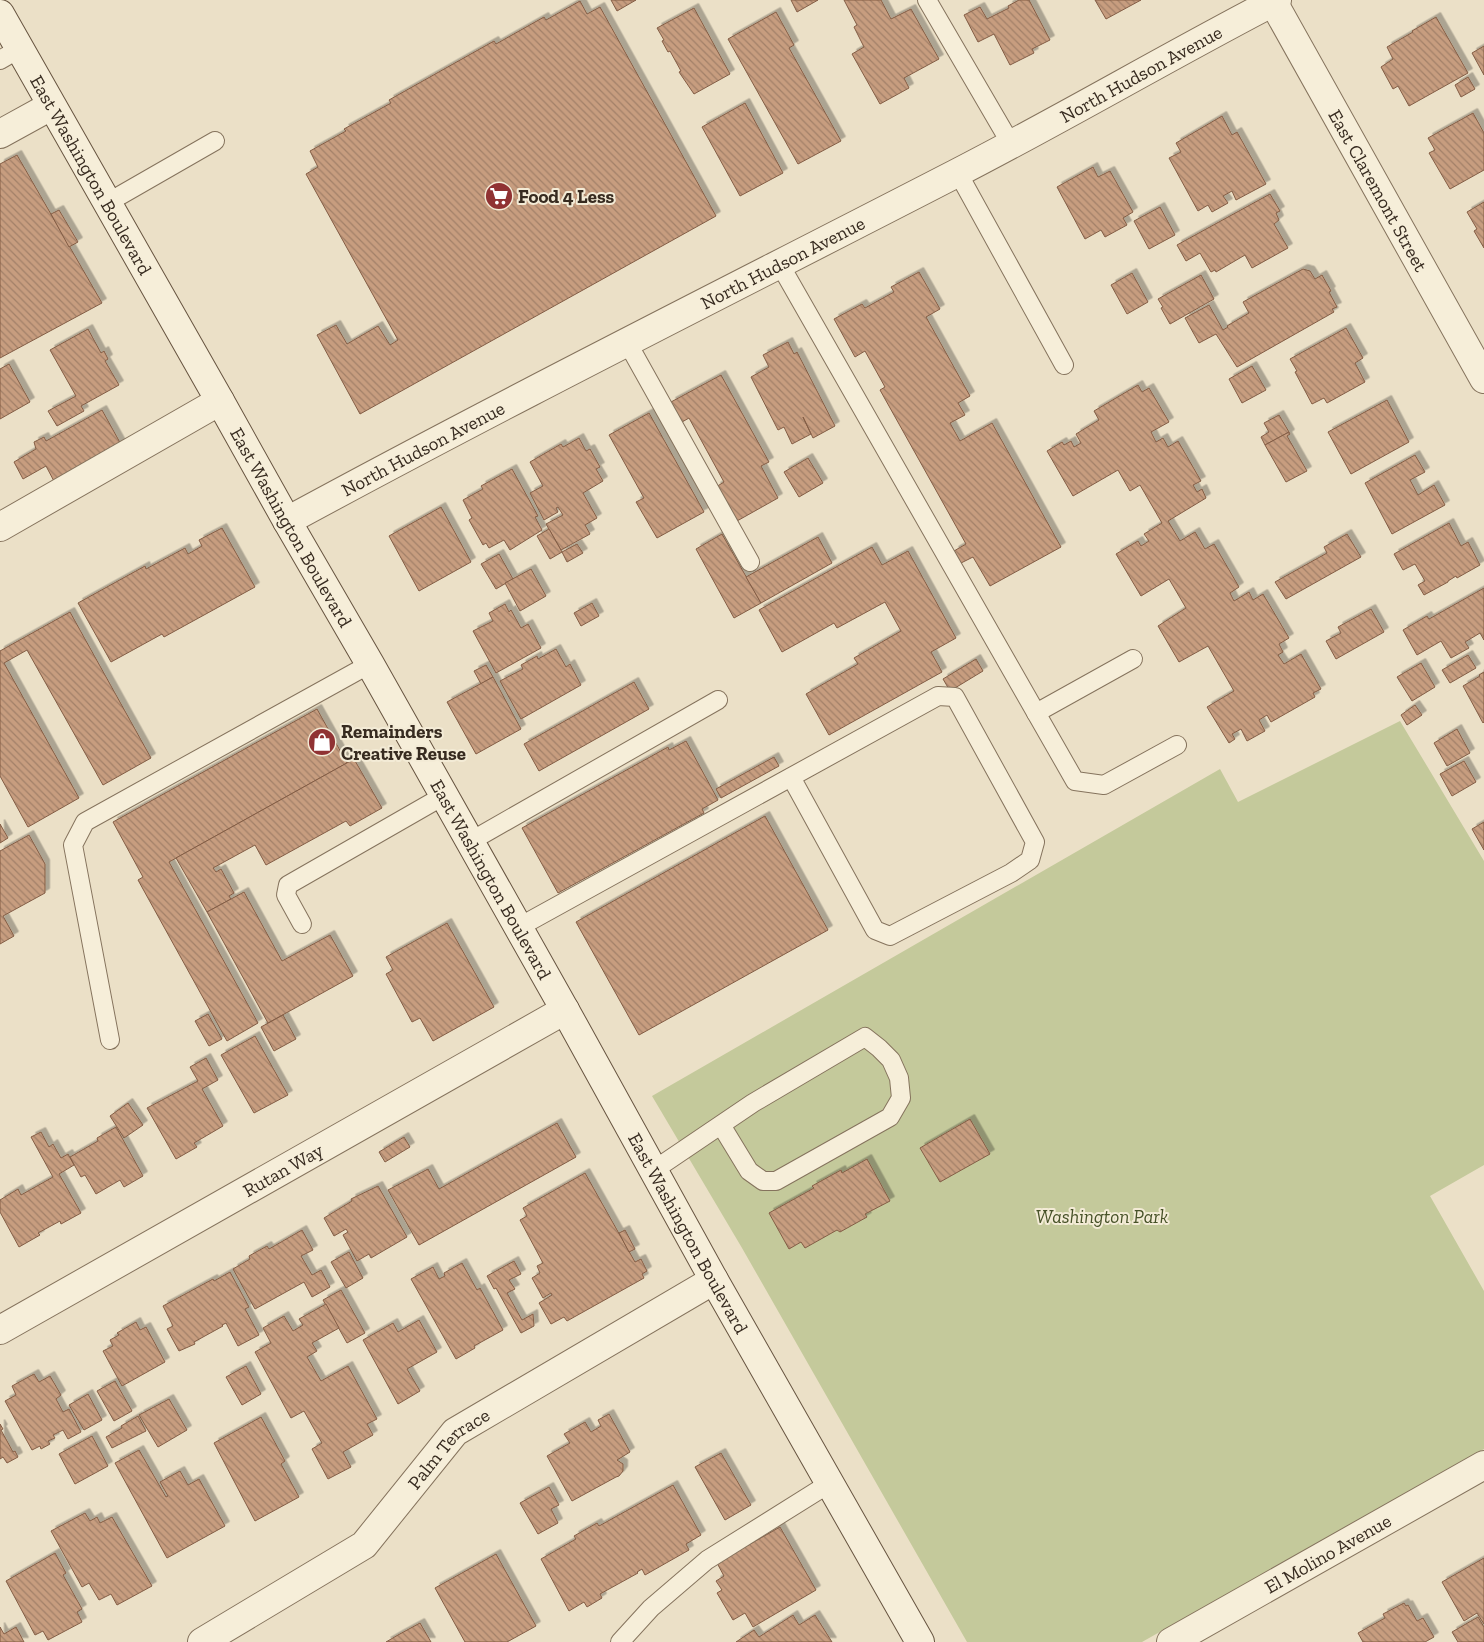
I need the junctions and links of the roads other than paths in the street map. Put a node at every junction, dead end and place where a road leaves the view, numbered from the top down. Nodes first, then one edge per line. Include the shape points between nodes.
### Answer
1 (927, 0) edge
2 (1274, 1) edge
3 (0, 14) edge
4 (10, 55) edge
5 (51, 106) junction
6 (0, 134) edge
7 (215, 141) dead end
8 (1011, 144) junction
9 (958, 173) junction
10 (107, 203) junction
11 (779, 263) junction
12 (627, 342) junction
13 (1064, 364) dead end
14 (1484, 379) edge
15 (220, 401) junction
16 (287, 521) junction
17 (0, 527) edge
18 (750, 562) dead end
19 (1133, 659) dead end
20 (370, 664) junction
21 (718, 700) dead end
22 (1036, 713) junction
23 (1177, 745) dead end
24 (792, 777) junction
25 (444, 795) junction
26 (470, 841) junction
27 (302, 924) dead end
28 (519, 927) junction
29 (565, 1010) junction
30 (110, 1040) dead end
31 (721, 1126) junction
32 (654, 1170) junction
33 (714, 1280) junction
34 (0, 1330) edge
35 (1484, 1465) edge
36 (830, 1483) junction
37 (202, 1642) edge
38 (620, 1642) edge
39 (920, 1642) edge
40 (1171, 1642) edge

1 - 8 lane
2 - 8 street, North Hudson Avenue
2 - 14 street, East Claremont Street
3 - 4 street, East Washington Boulevard
4 - 5 street, East Washington Boulevard
5 - 6 street
5 - 10 street, East Washington Boulevard
7 - 10 lane
8 - 9 street, North Hudson Avenue
9 - 11 street, North Hudson Avenue
9 - 13 lane
10 - 15 street, East Washington Boulevard
11 - 12 street, North Hudson Avenue
11 - 22 lane
12 - 16 street, North Hudson Avenue
12 - 18 lane
15 - 16 street, East Washington Boulevard
15 - 17 street
16 - 20 street, East Washington Boulevard
19 - 22 lane
20 - 25 street, East Washington Boulevard
20 - 30 lane via 85,822 74,845
21 - 26 lane
22 - 23 lane via 1075,781 1104,785
24 - 24 lane via 938,696 955,696 1035,842 1030,860 890,936 875,930
24 - 28 lane
25 - 26 street, East Washington Boulevard
25 - 27 lane via 288,885 286,895
26 - 28 street, East Washington Boulevard
28 - 29 street, East Washington Boulevard
29 - 32 street, East Washington Boulevard
29 - 34 street, Rutan Way
31 - 31 lane via 753,1103 865,1037 891,1060 899,1078 901,1098 890,1117 776,1181 763,1181 749,1171
31 - 32 lane
32 - 33 street, East Washington Boulevard
33 - 36 street, East Washington Boulevard
33 - 37 street, Palm Terrace via 455,1432 364,1545
35 - 40 street, El Molino Avenue
36 - 38 lane via 707,1560 651,1608
36 - 39 street, East Washington Boulevard

